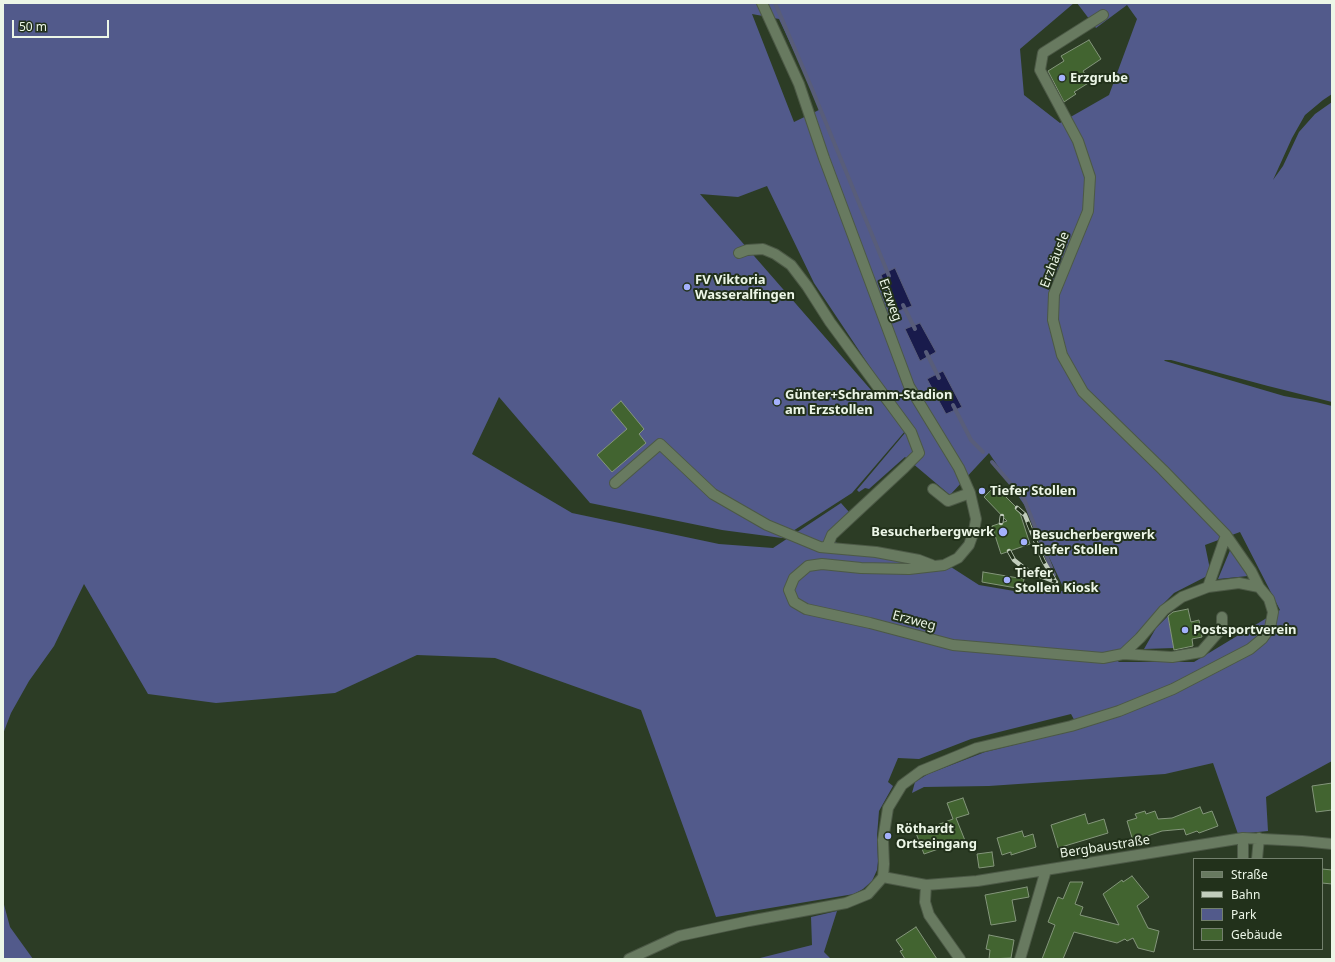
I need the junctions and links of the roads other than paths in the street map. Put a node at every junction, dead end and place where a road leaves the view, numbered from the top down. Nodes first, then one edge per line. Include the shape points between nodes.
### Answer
1 (762, 3) edge
2 (1103, 15) dead end
3 (739, 252) dead end
4 (615, 483) dead end
5 (933, 489) dead end
6 (970, 493) junction
7 (1226, 535) junction
8 (827, 548) junction
9 (936, 566) junction
10 (1208, 587) junction
11 (1259, 587) junction
12 (1222, 617) dead end
13 (1123, 654) junction
14 (1243, 838) junction
15 (1259, 838) junction
16 (1332, 844) edge
17 (1243, 858) edge
18 (1257, 858) edge
19 (1046, 870) junction
20 (884, 877) junction
21 (926, 885) junction
22 (629, 959) edge
23 (960, 959) edge
24 (1020, 959) edge

1 - 6 street, Erzweg via 798,84 909,386 959,468
2 - 7 street, Erzhäusle via 1043,54 1040,70 1078,141 1090,177 1088,211 1054,294 1053,320 1062,355 1083,392
3 - 8 street via 763,249 791,265 911,432 919,453 832,535
4 - 8 street via 660,444 713,494 767,525
5 - 6 street via 948,502
6 - 9 street, Erzweg via 976,519 970,545 958,558
7 - 10 street
7 - 11 street, Erzhäusle
8 - 9 street via 876,552
9 - 13 street, Erzweg via 909,569 822,564 808,566 794,578 789,590 794,602 806,609 953,645 1083,657 1103,658
10 - 11 street via 1239,583
10 - 13 street via 1182,597 1164,610
11 - 20 street via 1269,599 1273,612 1270,628 1250,649 1173,689 1120,711 1071,726 977,748 921,771 902,786 888,808 883,840
12 - 13 street, Erzweg via 1222,628 1201,652 1172,657
14 - 15 street, Bergbaustraße
14 - 17 street
14 - 19 street, Bergbaustraße
15 - 16 street, Bergbaustraße
15 - 18 street
19 - 21 street, Bergbaustraße via 976,881
19 - 24 street
20 - 21 street, Bergbaustraße
20 - 22 street via 868,894 846,903 679,936
21 - 23 street via 925,902 929,915

